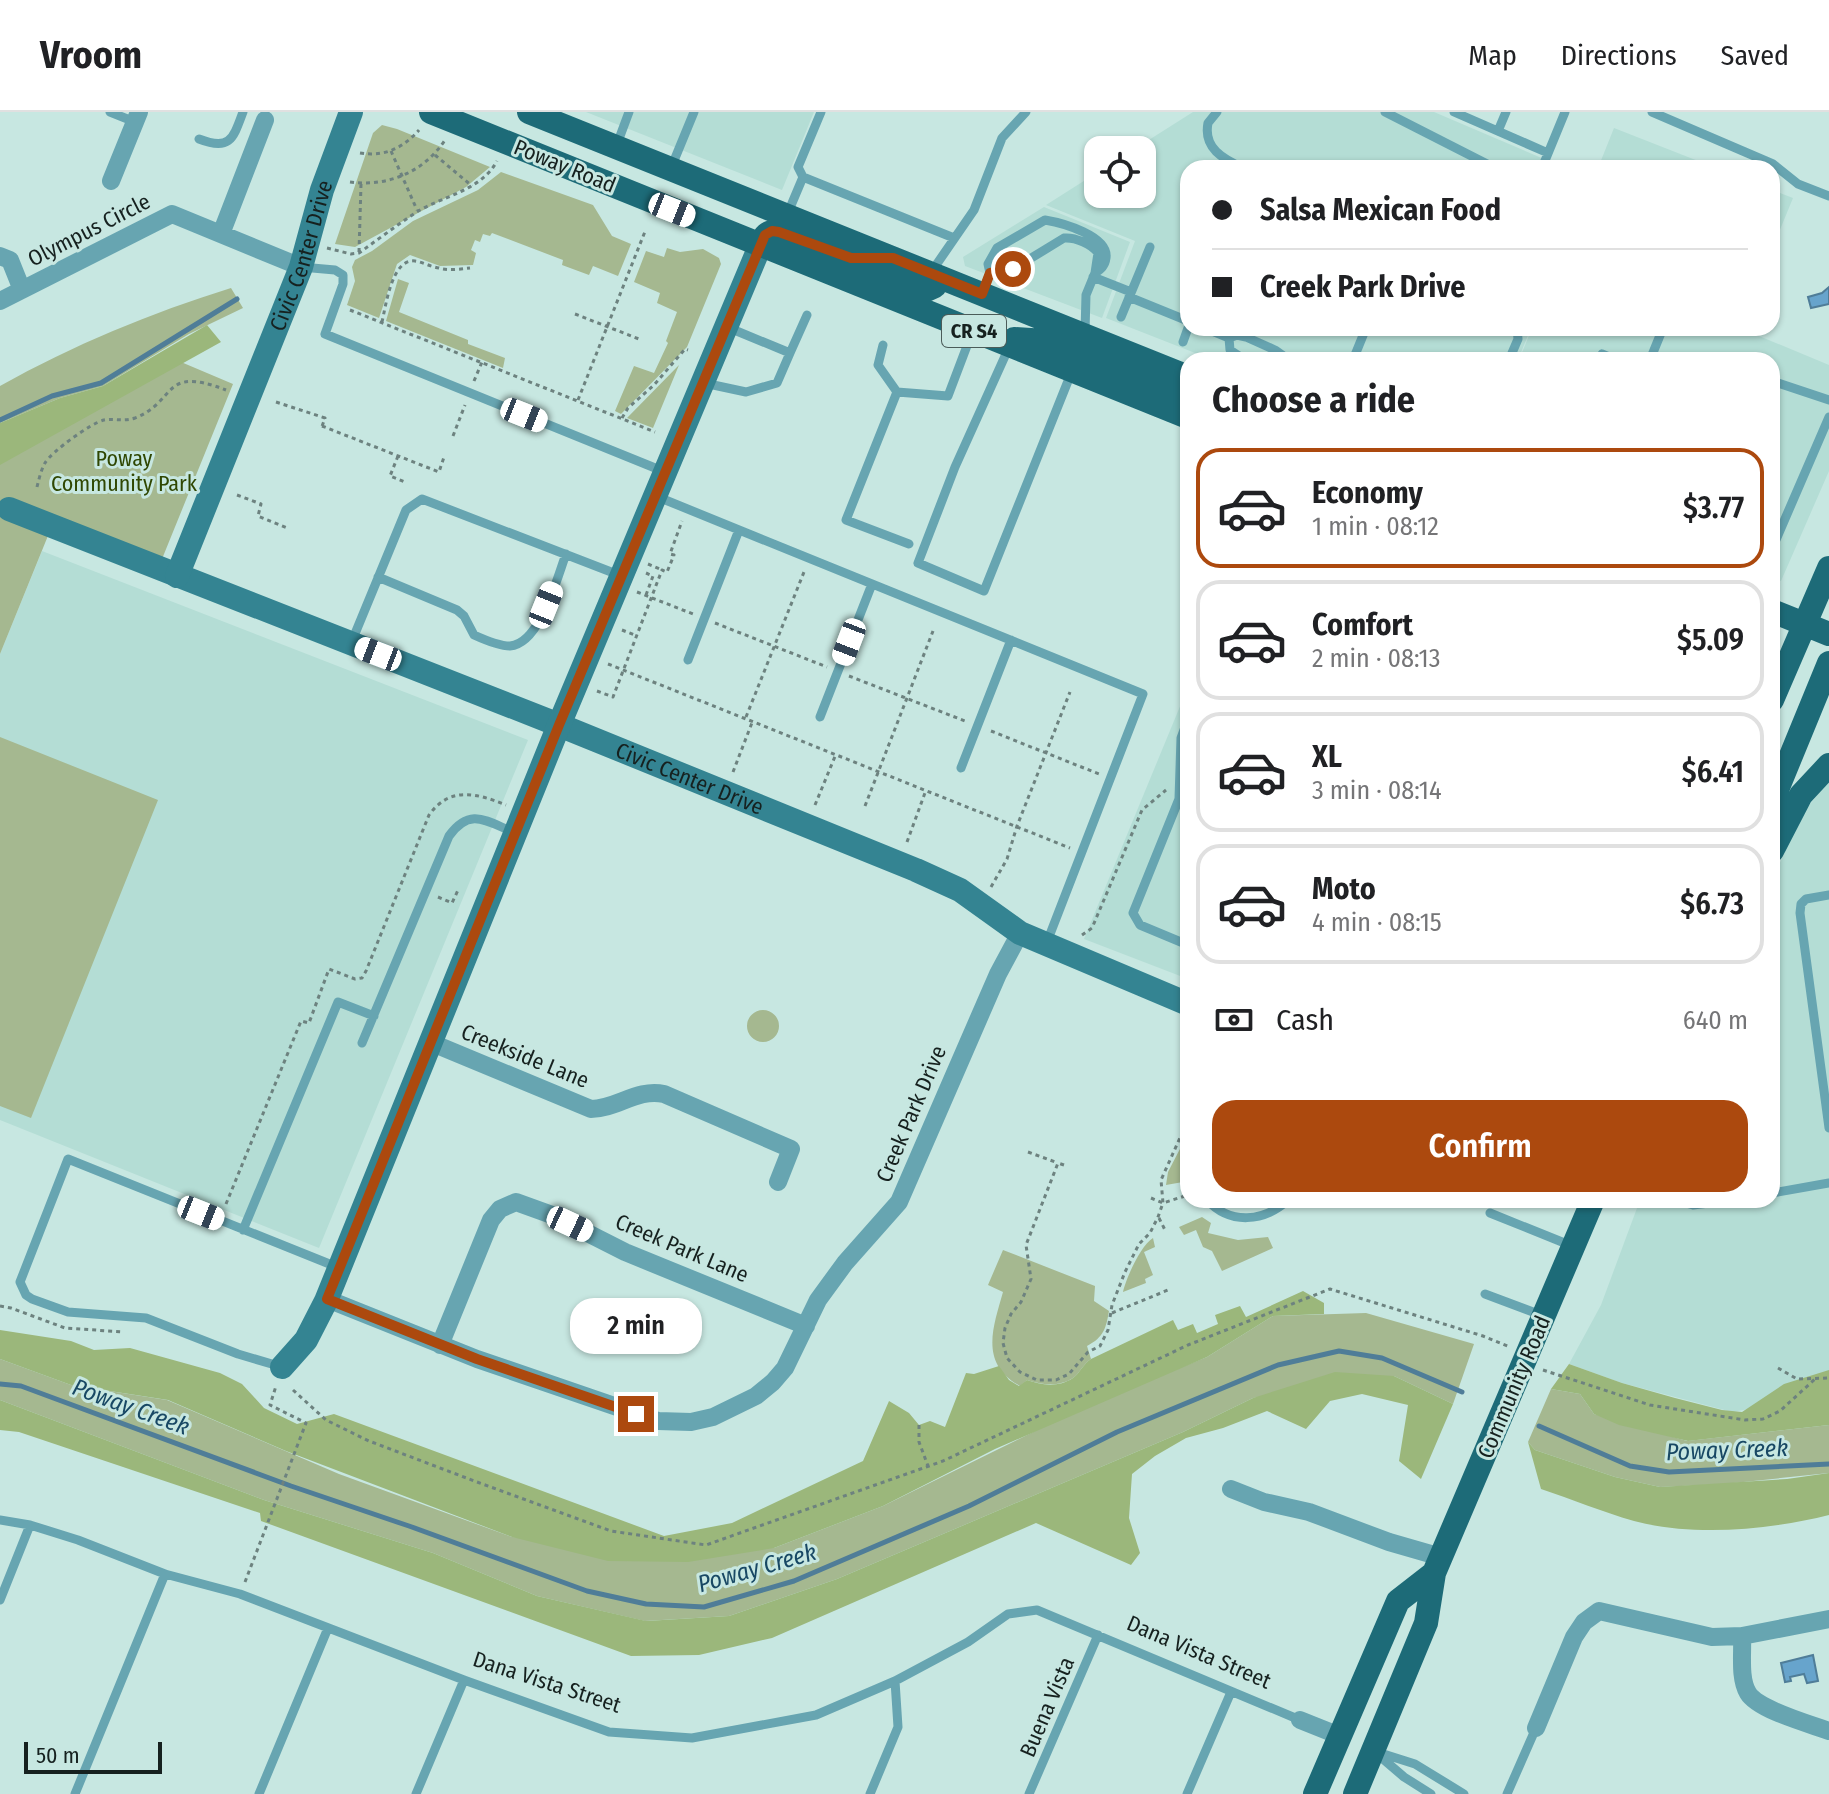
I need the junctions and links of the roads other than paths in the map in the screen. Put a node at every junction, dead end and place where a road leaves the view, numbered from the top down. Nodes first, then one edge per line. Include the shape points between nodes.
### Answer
1 (110, 112) edge
2 (243, 112) edge
3 (351, 112) edge
4 (529, 112) edge
5 (629, 112) edge
6 (694, 112) edge
7 (821, 112) edge
8 (1026, 112) edge
9 (1217, 112) edge
10 (1385, 112) edge
11 (1454, 112) edge
12 (1506, 112) edge
13 (1565, 112) edge
14 (1652, 112) edge
15 (1466, 114) edge
16 (137, 117) edge
17 (265, 120) dead end
18 (425, 121) edge
19 (1498, 131) junction
20 (199, 139) dead end
21 (616, 147) junction
22 (497, 148) junction
23 (1548, 153) junction
24 (1229, 160) edge
25 (1479, 160) edge
26 (1545, 160) edge
27 (1764, 160) edge
28 (671, 169) junction
29 (1780, 170) edge
30 (803, 177) junction
31 (111, 181) dead end
32 (1829, 196) edge
33 (787, 216) junction
34 (221, 234) junction
35 (954, 238) junction
36 (760, 246) junction
37 (1150, 247) dead end
38 (0, 256) edge
39 (893, 258) junction
40 (301, 267) junction
41 (824, 271) junction
42 (934, 275) junction
43 (1094, 275) junction
44 (986, 284) junction
45 (22, 290) junction
46 (1130, 295) junction
47 (0, 301) edge
48 (807, 315) dead end
49 (1121, 317) dead end
50 (1180, 317) edge
51 (727, 327) junction
52 (973, 330) junction
53 (1084, 335) junction
54 (1185, 336) edge
55 (1224, 336) edge
56 (1234, 336) edge
57 (1242, 336) edge
58 (1229, 338) junction
59 (1183, 342) dead end
60 (1005, 343) junction
61 (883, 345) dead end
62 (1233, 352) edge
63 (1278, 352) edge
64 (790, 353) junction
65 (1072, 370) junction
66 (1180, 373) edge
67 (704, 383) junction
68 (1780, 384) edge
69 (897, 392) junction
70 (1180, 392) edge
71 (1829, 400) edge
72 (1162, 406) junction
73 (1180, 414) edge
74 (1829, 417) edge
75 (666, 472) junction
76 (656, 497) junction
77 (5, 507) edge
78 (739, 530) junction
79 (1780, 530) edge
80 (909, 544) dead end
81 (566, 554) junction
82 (1829, 568) edge
83 (634, 575) junction
84 (177, 576) junction
85 (378, 577) junction
86 (872, 584) junction
87 (1780, 614) edge
88 (1804, 624) junction
89 (1829, 634) edge
90 (1011, 640) junction
91 (350, 644) junction
92 (1780, 656) edge
93 (688, 660) dead end
94 (1827, 672) edge
95 (820, 717) dead end
96 (559, 725) junction
97 (1829, 765) edge
98 (961, 768) dead end
99 (1780, 783) edge
100 (1180, 784) edge
101 (517, 833) junction
102 (1780, 836) edge
103 (1829, 895) edge
104 (1020, 933) junction
105 (1180, 942) edge
106 (1045, 945) junction
107 (1180, 996) edge
108 (374, 1016) junction
109 (362, 1043) dead end
110 (432, 1043) junction
111 (1829, 1128) edge
112 (778, 1182) dead end
113 (1829, 1183) edge
114 (1780, 1192) edge
115 (1218, 1208) edge
116 (1279, 1208) edge
117 (1590, 1208) edge
118 (1490, 1213) dead end
119 (243, 1230) junction
120 (1573, 1247) junction
121 (340, 1268) junction
122 (1485, 1294) dead end
123 (327, 1299) junction
124 (1544, 1317) junction
125 (806, 1326) junction
126 (440, 1345) junction
127 (282, 1367) joint
128 (1231, 1489) dead end
129 (0, 1520) edge
130 (30, 1525) junction
131 (1438, 1565) junction
132 (165, 1574) junction
133 (0, 1600) edge
134 (1829, 1619) edge
135 (328, 1628) junction
136 (1098, 1635) junction
137 (1742, 1636) junction
138 (464, 1680) junction
139 (895, 1681) junction
140 (1231, 1692) junction
141 (1354, 1708) junction
142 (1300, 1720) joint
143 (1536, 1728) joint
144 (1829, 1731) edge
145 (1340, 1736) junction
146 (1373, 1750) junction
147 (75, 1794) edge
148 (259, 1794) edge
149 (416, 1794) edge
150 (870, 1794) edge
151 (1029, 1794) edge
152 (1187, 1794) edge
153 (1315, 1794) edge
154 (1355, 1794) edge
155 (1431, 1794) edge
156 (1464, 1794) edge
157 (1507, 1794) edge

1 - 16 lane
2 - 20 lane via 225,144
3 - 40 street, Civic Center Drive
4 - 21 main road, Poway Road / CR S4
5 - 21 lane
6 - 28 lane
7 - 30 lane via 798,167
8 - 35 lane via 1002,138 974,210
9 - 24 lane via 1208,123 1209,141
10 - 25 lane
11 - 15 lane
12 - 19 lane
13 - 23 lane
14 - 27 lane
15 - 19 lane
16 - 31 street
17 - 34 street
18 - 22 main road, Poway Road / CR S4
19 - 23 lane
21 - 22 main road via 605,162 541,140
21 - 28 main road, Poway Road / CR S4
22 - 36 main road, Poway Road / CR S4
23 - 26 lane
28 - 33 main road, Poway Road / CR S4
29 - 32 lane via 1798,184
30 - 33 lane
30 - 35 lane
33 - 39 main road, Poway Road / CR S4
34 - 40 street, Olympus Circle
34 - 45 street, Olympus Circle via 172,214
35 - 42 lane
36 - 39 main road via 772,231 851,258
36 - 41 main road, Poway Road / CR S4
36 - 51 street
37 - 46 lane
38 - 45 street, Olympus Circle via 10,260
39 - 42 main road, Poway Road / CR S4
40 - 75 lane via 343,275 325,334
40 - 84 street, Civic Center Drive
41 - 42 main road via 875,274 924,291 933,289
41 - 52 main road, Poway Road / CR S4
42 - 44 main road, Poway Road / CR S4
43 - 44 lane via 1096,250 1067,237
43 - 44 lane via 1106,257 1100,240 1045,220 994,250
43 - 46 lane
43 - 53 lane via 1086,295
44 - 53 main road, Poway Road / CR S4
45 - 47 street, Olympus Circle
46 - 49 lane
46 - 50 lane
48 - 64 lane
51 - 64 lane
51 - 67 street
52 - 60 main road, Poway Road / CR S4
52 - 69 lane via 948,396
53 - 66 main road, Poway Road / CR S4
54 - 59 lane
55 - 58 lane
56 - 58 lane
57 - 63 lane
58 - 62 lane
60 - 65 main road, Poway Road / CR S4
60 - 65 lane via 918,563 984,591
60 - 66 main road via 1022,338 1046,341 1152,384
61 - 69 lane via 878,365
64 - 67 lane via 777,383 746,392
65 - 72 main road, Poway Road / CR S4
67 - 75 street
68 - 71 lane
69 - 80 lane via 846,520
70 - 72 main road
72 - 73 main road, Poway Road / CR S4
74 - 79 lane
75 - 76 street
76 - 78 lane
76 - 83 street
77 - 84 street, Civic Center Drive
78 - 86 lane
78 - 93 lane
81 - 83 lane
81 - 85 lane via 422,499 406,510
81 - 85 lane via 534,632 510,646 474,635 457,610
82 - 88 main road
83 - 96 street
84 - 91 street, Civic Center Drive
85 - 91 lane
86 - 90 lane
86 - 95 lane
87 - 88 main road
88 - 89 main road
88 - 92 main road
90 - 98 lane
90 - 106 lane via 1143,694
91 - 96 street, Civic Center Drive
92 - 94 main road
94 - 99 main road
96 - 101 street
96 - 104 street, Civic Center Drive via 939,880
97 - 102 main road via 1801,795
100 - 105 lane via 1175,811 1133,913 1140,925
101 - 108 lane via 478,818 459,822
101 - 110 street
103 - 111 lane via 1806,899 1800,913
104 - 106 street, Civic Center Drive
104 - 125 street, Creek Park Drive via 899,1202 845,1263
106 - 107 street, Civic Center Drive
108 - 109 lane
108 - 119 lane via 338,1002
110 - 112 street, Creekside Lane via 591,1109 655,1092 798,1145
110 - 121 street
113 - 114 lane
115 - 116 lane via 1244,1219
117 - 120 main road, Community Road
118 - 120 lane
119 - 121 lane
119 - 127 lane via 68,1159 20,1282 32,1299 68,1312 146,1318
120 - 124 main road, Community Road
121 - 123 street
122 - 124 lane
123 - 126 street, Creek Park Drive
123 - 127 street via 306,1340
124 - 131 main road, Community Road
125 - 126 street, Creek Park Drive via 773,1382 740,1405 691,1422 658,1421
125 - 126 street, Creek Park Lane via 516,1202 491,1220
128 - 131 street via 1309,1512
129 - 130 lane, Dana Vista Street
130 - 132 lane, Dana Vista Street
130 - 133 lane
131 - 141 main road, Community Road via 1398,1601
131 - 146 main road, Community Road via 1426,1623
132 - 135 lane, Dana Vista Street via 240,1594
132 - 147 lane
134 - 137 street
135 - 138 lane, Dana Vista Street
135 - 148 lane
136 - 139 lane, Dana Vista Street via 1037,1610 1008,1614
136 - 140 lane, Dana Vista Street
136 - 151 lane, Buena Vista
137 - 143 street via 1712,1637 1599,1611 1574,1637
137 - 144 street via 1749,1695
138 - 139 lane, Dana Vista Street via 609,1732 692,1738 816,1715
138 - 149 lane
139 - 150 lane via 898,1727
140 - 142 lane, Dana Vista Street
140 - 152 lane
141 - 145 main road, Community Road
141 - 146 main road
142 - 145 street, Dana Vista Street
143 - 157 lane
145 - 153 main road, Community Road
146 - 154 main road, Community Road
146 - 155 lane
146 - 156 lane via 1415,1764

